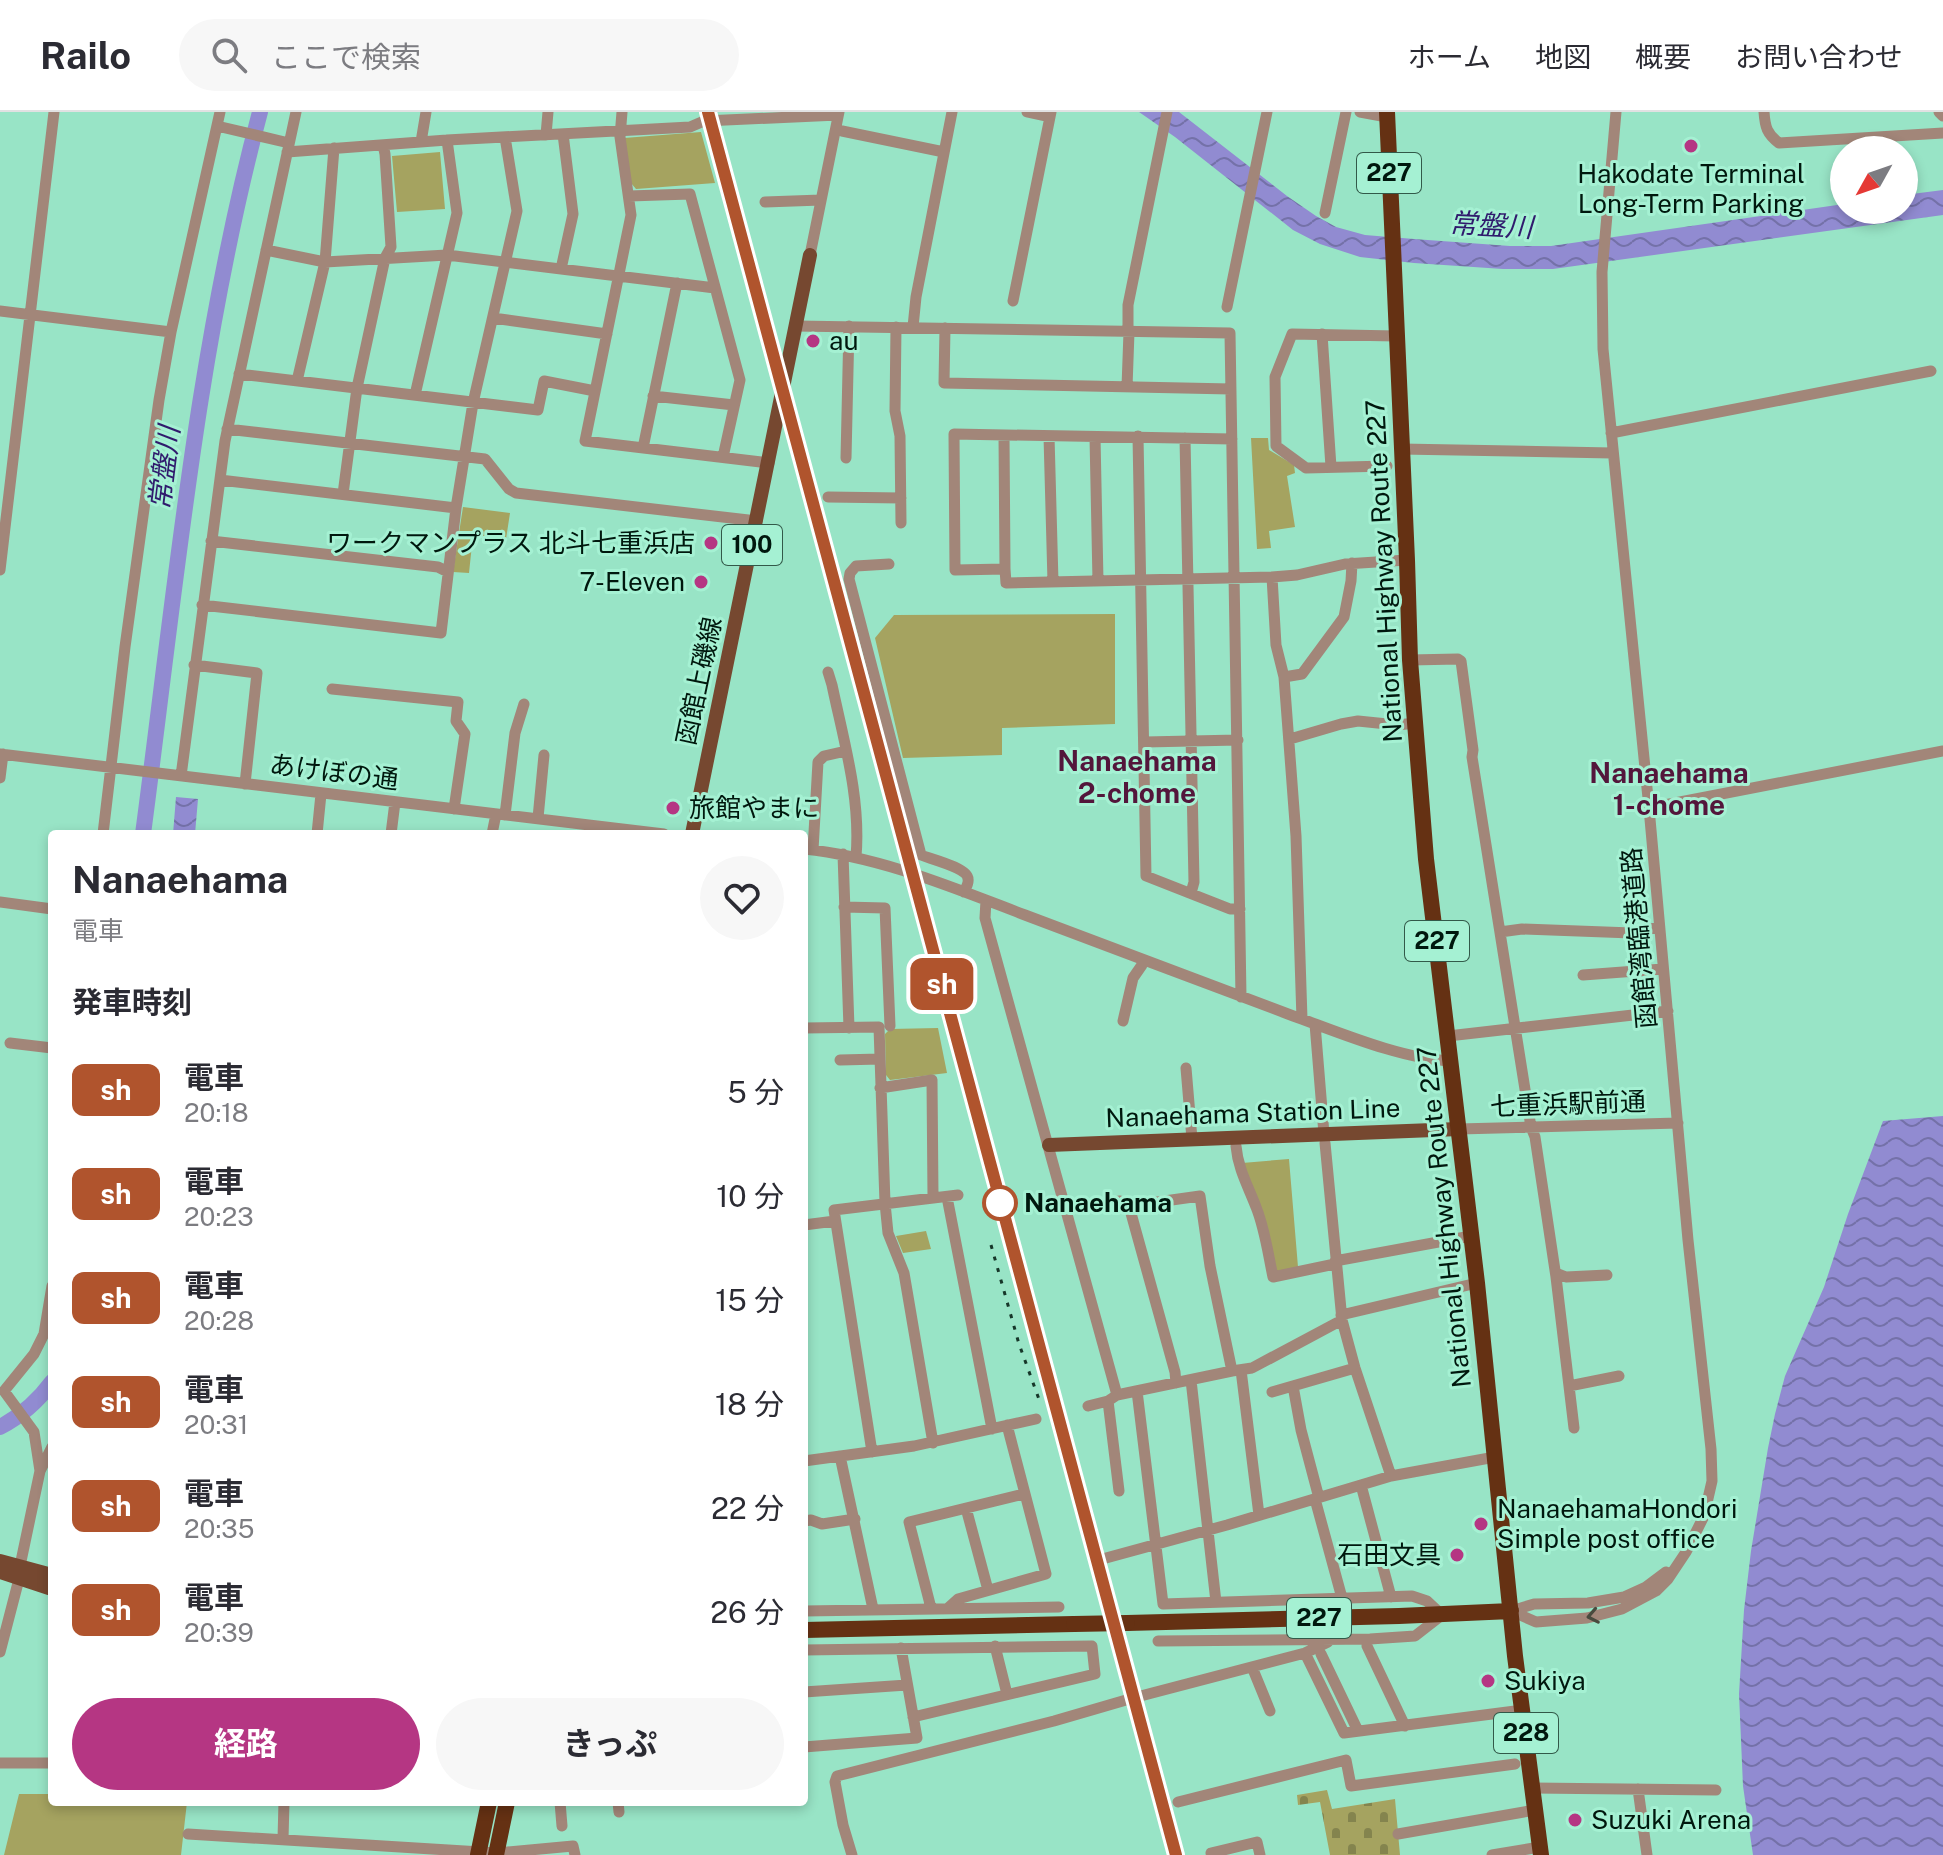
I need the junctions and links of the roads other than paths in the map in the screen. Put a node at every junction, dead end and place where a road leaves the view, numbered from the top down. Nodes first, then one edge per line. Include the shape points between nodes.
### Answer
1 (54, 112) edge
2 (220, 112) edge
3 (296, 112) edge
4 (426, 112) edge
5 (548, 112) edge
6 (622, 112) edge
7 (952, 112) edge
8 (1027, 112) edge
9 (1167, 112) edge
10 (1267, 112) edge
11 (1346, 112) edge
12 (1360, 112) edge
13 (1616, 112) edge
14 (1764, 112) edge
15 (838, 114) edge
16 (1051, 114) edge
17 (1387, 115) edge
18 (217, 126) junction
19 (620, 131) junction
20 (842, 131) dead end
21 (1943, 133) edge
22 (563, 134) junction
23 (546, 135) junction
24 (505, 137) junction
25 (447, 140) junction
26 (421, 142) junction
27 (383, 145) junction
28 (288, 148) junction
29 (334, 148) junction
30 (944, 152) junction
31 (629, 196) junction
32 (821, 200) junction
33 (765, 202) dead end
34 (1325, 213) dead end
35 (266, 250) junction
36 (447, 255) junction
37 (810, 255) joint
38 (385, 258) junction
39 (325, 262) junction
40 (505, 262) junction
41 (561, 269) junction
42 (619, 276) junction
43 (677, 283) junction
44 (715, 288) junction
45 (1013, 301) dead end
46 (1227, 307) dead end
47 (0, 311) edge
48 (30, 315) junction
49 (493, 318) junction
50 (796, 326) junction
51 (849, 326) junction
52 (896, 327) junction
53 (913, 327) junction
54 (945, 328) junction
55 (171, 332) junction
56 (1128, 332) junction
57 (607, 334) junction
58 (1322, 334) junction
59 (1396, 336) junction
60 (1931, 371) dead end
61 (239, 374) junction
62 (297, 381) junction
63 (1127, 387) junction
64 (357, 388) junction
65 (1231, 389) junction
66 (595, 391) junction
67 (415, 395) junction
68 (653, 396) junction
69 (473, 403) junction
70 (734, 405) junction
71 (227, 429) junction
72 (1611, 433) junction
73 (1004, 435) junction
74 (1049, 436) junction
75 (1138, 436) junction
76 (1095, 437) junction
77 (1185, 438) junction
78 (1232, 439) junction
79 (349, 444) junction
80 (643, 448) junction
81 (1401, 449) junction
82 (1612, 453) junction
83 (464, 457) junction
84 (723, 457) junction
85 (846, 458) dead end
86 (769, 463) junction
87 (1387, 466) dead end
88 (1331, 467) junction
89 (220, 480) junction
90 (343, 494) junction
91 (828, 497) dead end
92 (901, 498) junction
93 (456, 508) junction
94 (757, 521) junction
95 (901, 523) dead end
96 (2, 540) edge
97 (211, 541) junction
98 (1407, 560) junction
99 (1352, 563) junction
100 (889, 564) dead end
101 (1005, 569) junction
102 (0, 570) edge
103 (448, 572) junction
104 (1272, 577) junction
105 (1235, 578) junction
106 (1188, 579) junction
107 (1141, 580) junction
108 (1098, 581) junction
109 (1053, 582) junction
110 (202, 605) junction
111 (1410, 660) junction
112 (194, 665) junction
113 (828, 672) dead end
114 (1284, 677) junction
115 (332, 689) dead end
116 (524, 704) dead end
117 (1416, 723) junction
118 (1290, 739) junction
119 (1238, 740) junction
120 (1191, 741) junction
121 (1145, 742) junction
122 (846, 751) junction
123 (1943, 751) edge
124 (2, 754) edge
125 (544, 755) dead end
126 (112, 767) junction
127 (177, 775) junction
128 (0, 778) edge
129 (245, 784) junction
130 (321, 794) junction
131 (395, 802) junction
132 (1649, 808) junction
133 (454, 809) junction
134 (501, 814) junction
135 (538, 818) junction
136 (581, 829) edge
137 (104, 830) edge
138 (317, 830) edge
139 (392, 830) edge
140 (494, 830) edge
141 (693, 830) edge
142 (808, 850) edge
143 (843, 854) junction
144 (856, 857) junction
145 (964, 892) junction
146 (1191, 893) junction
147 (986, 900) junction
148 (0, 902) edge
149 (844, 907) junction
150 (48, 908) edge
151 (1240, 909) junction
152 (1659, 927) junction
153 (1500, 932) junction
154 (1142, 965) dead end
155 (1663, 969) junction
156 (1583, 975) dead end
157 (1241, 997) junction
158 (1668, 1011) junction
159 (1302, 1019) junction
160 (1123, 1021) dead end
161 (1315, 1024) junction
162 (890, 1026) dead end
163 (808, 1028) edge
164 (849, 1028) junction
165 (1515, 1030) junction
166 (1448, 1036) junction
167 (10, 1043) dead end
168 (48, 1048) edge
169 (880, 1059) junction
170 (840, 1060) dead end
171 (1451, 1061) junction
172 (1186, 1068) dead end
173 (880, 1088) junction
174 (1678, 1123) junction
175 (1531, 1127) junction
176 (1459, 1129) junction
177 (1325, 1138) junction
178 (1192, 1139) junction
179 (1049, 1145) junction
180 (1236, 1146) dead end
181 (933, 1197) junction
182 (885, 1203) junction
183 (1129, 1206) junction
184 (1067, 1209) junction
185 (835, 1221) junction
186 (808, 1224) edge
187 (1471, 1236) junction
188 (1335, 1262) junction
189 (1556, 1273) junction
190 (1607, 1275) dead end
191 (1477, 1283) junction
192 (48, 1310) edge
193 (1342, 1318) junction
194 (1355, 1368) junction
195 (1236, 1371) junction
196 (1619, 1376) dead end
197 (1191, 1380) junction
198 (1176, 1383) junction
199 (1293, 1386) junction
200 (1569, 1386) junction
201 (1137, 1391) junction
202 (1272, 1392) dead end
203 (1112, 1398) junction
204 (1088, 1406) dead end
205 (1036, 1419) dead end
206 (1007, 1425) junction
207 (1574, 1428) dead end
208 (992, 1429) junction
209 (933, 1443) junction
210 (872, 1452) junction
211 (48, 1455) edge
212 (840, 1456) junction
213 (1495, 1457) junction
214 (808, 1460) edge
215 (40, 1471) junction
216 (1391, 1476) junction
217 (1361, 1485) junction
218 (1119, 1491) dead end
219 (1024, 1494) junction
220 (1317, 1498) junction
221 (966, 1508) junction
222 (1259, 1515) junction
223 (855, 1519) junction
224 (808, 1520) edge
225 (1208, 1530) junction
226 (1156, 1544) junction
227 (1106, 1558) dead end
228 (0, 1561) edge
229 (1679, 1561) junction
230 (0, 1572) edge
231 (20, 1573) junction
232 (48, 1575) edge
233 (48, 1587) edge
234 (988, 1590) junction
235 (1391, 1597) junction
236 (1342, 1598) junction
237 (1216, 1602) junction
238 (1059, 1607) dead end
239 (931, 1608) junction
240 (948, 1608) junction
241 (873, 1609) junction
242 (808, 1611) edge
243 (1511, 1611) junction
244 (1442, 1615) junction
245 (808, 1630) edge
246 (1332, 1640) junction
247 (1158, 1641) dead end
248 (995, 1646) junction
249 (1367, 1646) dead end
250 (901, 1648) junction
251 (808, 1650) edge
252 (0, 1652) edge
253 (1305, 1653) junction
254 (1321, 1654) dead end
255 (1252, 1667) junction
256 (907, 1685) junction
257 (808, 1692) edge
258 (1007, 1694) junction
259 (1523, 1710) junction
260 (1270, 1711) dead end
261 (913, 1717) junction
262 (1405, 1726) junction
263 (1358, 1731) junction
264 (808, 1747) edge
265 (0, 1763) edge
266 (48, 1763) edge
267 (1515, 1764) dead end
268 (1533, 1788) junction
269 (1638, 1789) junction
270 (1716, 1790) dead end
271 (1178, 1802) dead end
272 (284, 1806) edge
273 (488, 1806) edge
274 (506, 1806) edge
275 (560, 1806) edge
276 (1535, 1810) junction
277 (562, 1826) dead end
278 (188, 1834) dead end
279 (1398, 1834) dead end
280 (283, 1839) junction
281 (1540, 1851) edge
282 (478, 1853) edge
283 (496, 1854) edge
284 (575, 1855) edge
285 (852, 1855) edge
286 (1212, 1855) edge
287 (1260, 1855) edge
288 (1492, 1855) edge
289 (1647, 1855) edge

1 - 48 street
2 - 18 street
3 - 28 street
4 - 26 street
5 - 23 street
6 - 19 street
7 - 30 street
8 - 16 street
9 - 56 street via 1128,305
10 - 46 street
11 - 34 street
12 - 17 street
13 - 72 street, 函館湾臨港道路 via 1602,272
14 - 21 street via 1768,132 1779,143
15 - 19 street
15 - 32 street
16 - 45 street
17 - 59 highway, National Highway Route 227 / 227
18 - 28 street
18 - 55 street
19 - 22 street
19 - 31 street
20 - 30 street
22 - 23 street
22 - 41 street via 573,214
23 - 24 street
24 - 25 street
24 - 40 street via 517,211
25 - 26 street
25 - 36 street via 457,213
26 - 27 street
27 - 29 street
27 - 38 street via 391,247
28 - 29 street
28 - 35 street
29 - 39 street
30 - 53 street
31 - 42 street via 631,215
31 - 44 street via 690,194
32 - 33 street
32 - 37 street
35 - 39 street
35 - 61 street
36 - 38 street
36 - 40 street
36 - 67 street
37 - 50 main road, 函館上磯線 / 100
38 - 39 street
38 - 64 street
39 - 62 street
40 - 41 street
40 - 49 street
41 - 42 street
42 - 43 street
42 - 57 street
43 - 44 street
43 - 68 street
44 - 70 street via 740,380
47 - 48 street
48 - 55 street
48 - 96 street
49 - 57 street
49 - 69 street
50 - 51 street
50 - 86 main road, 函館上磯線 / 100
51 - 52 street
51 - 85 street
52 - 53 street
52 - 92 street
53 - 54 street
54 - 56 street
54 - 63 street via 944,383
55 - 126 street
56 - 63 street
56 - 65 street via 1230,333
57 - 66 street
58 - 59 street
58 - 88 street
58 - 88 street via 1292,334 1275,377 1276,446 1306,468
59 - 81 highway, National Highway Route 227 / 227
60 - 72 street
61 - 62 street
61 - 71 street
62 - 64 street
63 - 65 street
64 - 67 street
64 - 79 street
65 - 78 street
66 - 69 street via 544,381 538,410
66 - 80 street via 585,441
67 - 69 street
68 - 70 street
68 - 80 street
69 - 83 street
70 - 84 street
71 - 79 street
71 - 89 street
72 - 82 street, 函館湾臨港道路
73 - 74 street
73 - 101 street
73 - 101 street via 954,434 955,570
74 - 76 street
74 - 109 street
75 - 76 street
75 - 77 street
75 - 107 street
76 - 108 street
77 - 78 street
77 - 106 street
78 - 105 street
79 - 83 street
79 - 90 street
80 - 84 street
81 - 82 street
81 - 98 highway, National Highway Route 227 / 227
82 - 132 street, 函館湾臨港道路
83 - 93 street
83 - 94 street via 485,459 516,493
84 - 86 street
86 - 94 main road, 函館上磯線 / 100
87 - 88 street
89 - 90 street
89 - 97 street
90 - 93 street
91 - 92 street
92 - 95 street
93 - 103 street
94 - 141 main road, 函館上磯線 / 100
96 - 102 street
97 - 103 street
97 - 110 street
98 - 99 street
98 - 111 highway, National Highway Route 227 / 227
99 - 104 street
99 - 114 street via 1344,617 1302,674
100 - 145 street via 856,566 849,579 921,855 967,874
101 - 109 street via 1006,583
103 - 110 street via 441,633
104 - 105 street
104 - 114 street via 1276,645
105 - 106 street
105 - 119 street
106 - 107 street
106 - 120 street
107 - 108 street
107 - 121 street
108 - 109 street
110 - 112 street
111 - 117 highway, National Highway Route 227 / 227
111 - 153 street via 1461,661
112 - 127 street
112 - 129 street via 257,673
113 - 122 street
114 - 118 street
115 - 133 street via 458,702 456,721 465,734
116 - 134 street
117 - 118 street via 1358,721
117 - 166 highway, National Highway Route 227 / 227
118 - 159 street
119 - 120 street
119 - 151 street
120 - 121 street
120 - 146 street
121 - 146 street via 1146,876
122 - 142 street via 818,762
122 - 144 street via 858,821
123 - 132 street
124 - 126 street, あけぼの通
124 - 128 street
125 - 135 street
126 - 127 street, あけぼの通
126 - 137 street
127 - 129 street, あけぼの通
129 - 130 street, あけぼの通
130 - 131 street, あけぼの通
130 - 138 street
131 - 133 street, あけぼの通
131 - 139 street
132 - 152 street, 函館湾臨港道路
133 - 134 street, あけぼの通
134 - 135 street, あけぼの通
134 - 140 street
135 - 136 street, あけぼの通
142 - 143 street
143 - 144 street
143 - 149 street
144 - 145 street
145 - 147 street
146 - 151 street
147 - 157 street
147 - 179 street via 985,918
148 - 150 street
149 - 162 street via 885,908
149 - 164 street
151 - 157 street
152 - 153 street via 1632,933
152 - 155 street, 函館湾臨港道路
153 - 165 street
154 - 160 street via 1133,978
155 - 156 street
155 - 158 street, 函館湾臨港道路
157 - 159 street
158 - 165 street
158 - 174 street, 函館湾臨港道路
159 - 161 street
161 - 171 street via 1402,1052
161 - 177 street
163 - 164 street
164 - 169 street via 879,1027
165 - 166 street
165 - 175 street
166 - 171 highway, National Highway Route 227 / 227
167 - 168 street
169 - 170 street
169 - 173 street
171 - 176 highway, National Highway Route 227 / 227
172 - 178 street
173 - 181 street via 932,1080
173 - 182 street
174 - 175 street, 七重浜駅前通
174 - 229 street, 函館湾臨港道路 via 1712,1466 1704,1516
175 - 176 street, 七重浜駅前通
175 - 189 street
176 - 177 main road, Nanaehama Station Line
176 - 187 highway, National Highway Route 227 / 227
177 - 178 main road, Nanaehama Station Line
177 - 188 street
178 - 179 main road, Nanaehama Station Line
179 - 184 street
180 - 188 street via 1273,1277
181 - 182 street
181 - 208 street via 952,1196
182 - 185 street via 834,1210
182 - 209 street via 888,1233 904,1273
183 - 184 street via 1120,1201
183 - 195 street via 1200,1196
183 - 198 street
184 - 203 street
185 - 186 street
185 - 210 street
187 - 188 street
187 - 191 highway, National Highway Route 227 / 227
188 - 193 street
189 - 190 street
189 - 200 street
191 - 193 street
191 - 213 highway, National Highway Route 227 / 227
192 - 215 street via 34,1354 4,1391 34,1432
193 - 194 street
193 - 195 street via 1259,1366
194 - 199 street
194 - 216 street
195 - 197 street
195 - 222 street
196 - 200 street
197 - 198 street
197 - 225 street
198 - 201 street
199 - 202 street
199 - 220 street
200 - 207 street
201 - 203 street
201 - 226 street
203 - 204 street
203 - 218 street
205 - 206 street
206 - 208 street
206 - 219 street
208 - 209 street
209 - 210 street
210 - 212 street
211 - 215 street
212 - 214 street
212 - 223 street
213 - 216 street
213 - 243 highway, National Highway Route 227 / 227
215 - 231 street
216 - 217 street
217 - 220 street
217 - 235 street
219 - 221 street
219 - 234 street via 1046,1574
220 - 222 street
220 - 236 street
221 - 234 street
221 - 239 street via 909,1522
222 - 225 street
223 - 224 street
223 - 241 street
225 - 226 street
225 - 237 street
226 - 227 street
226 - 237 street via 1163,1604
228 - 231 main road
229 - 243 street, 函館湾臨港道路 via 1624,1597 1534,1604
229 -> 243 street, 函館湾臨港道路 via 1648,1596 1600,1616 1536,1622
230 - 231 main road
231 - 232 main road
231 - 233 main road
231 - 252 street
234 - 240 street via 958,1599
235 - 236 street
235 - 244 street via 1427,1601
236 - 237 street
238 - 240 street
239 - 240 street
239 - 241 street
241 - 242 street
243 - 244 highway, 227
243 - 259 highway, 228
244 - 245 highway, 227, bridge
244 - 246 street via 1415,1636
246 - 247 street
246 - 253 street
248 - 250 street
248 - 258 street
248 - 258 street via 1092,1646 1095,1674
249 - 262 street
250 - 251 street
250 - 256 street
253 - 255 street
253 - 263 street via 1344,1733
254 - 263 street
255 - 260 street
255 - 285 street via 837,1776
256 - 257 street
256 - 261 street
258 - 261 street
259 - 262 street
259 - 268 highway, 228
261 - 264 street via 917,1738
262 - 263 street
265 - 266 street
267 - 271 street via 1351,1786 1346,1760
268 - 269 street
268 - 276 highway, 228
269 - 270 street
269 - 289 street
272 - 280 street
273 - 282 highway
274 - 283 highway
275 - 277 street
276 - 279 street
276 - 281 highway, 228
278 - 280 street
280 - 282 street
281 - 288 street
282 - 283 street
283 - 284 street via 573,1846
286 - 287 street via 1257,1842

